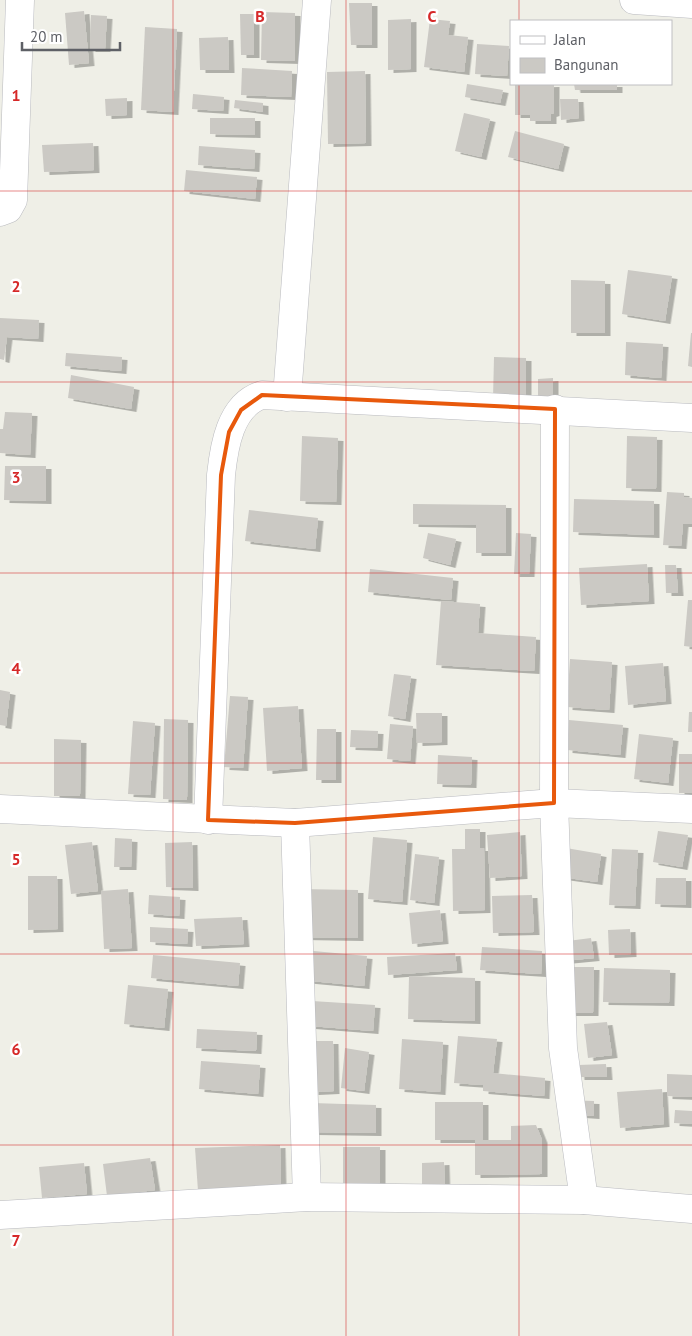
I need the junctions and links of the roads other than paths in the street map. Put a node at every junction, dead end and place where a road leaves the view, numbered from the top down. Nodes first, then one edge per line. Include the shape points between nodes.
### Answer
1 (20, 0) edge
2 (317, 0) edge
3 (634, 0) edge
4 (692, 4) edge
5 (0, 212) edge
6 (286, 397) junction
7 (555, 409) junction
8 (692, 418) edge
9 (554, 804) junction
10 (0, 809) edge
11 (692, 809) edge
12 (208, 820) junction
13 (295, 822) junction
14 (307, 1197) junction
15 (584, 1200) junction
16 (692, 1209) edge
17 (0, 1215) edge

1 - 5 street via 13,200 8,209
2 - 6 street
3 - 4 street
6 - 7 street
6 - 12 street via 262,395 246,405 229,432 223,455
7 - 8 street
7 - 9 street
9 - 11 street
9 - 13 street
9 - 15 street via 563,1048
10 - 12 street
12 - 13 street
13 - 14 street
14 - 15 street
14 - 17 street
15 - 16 street

